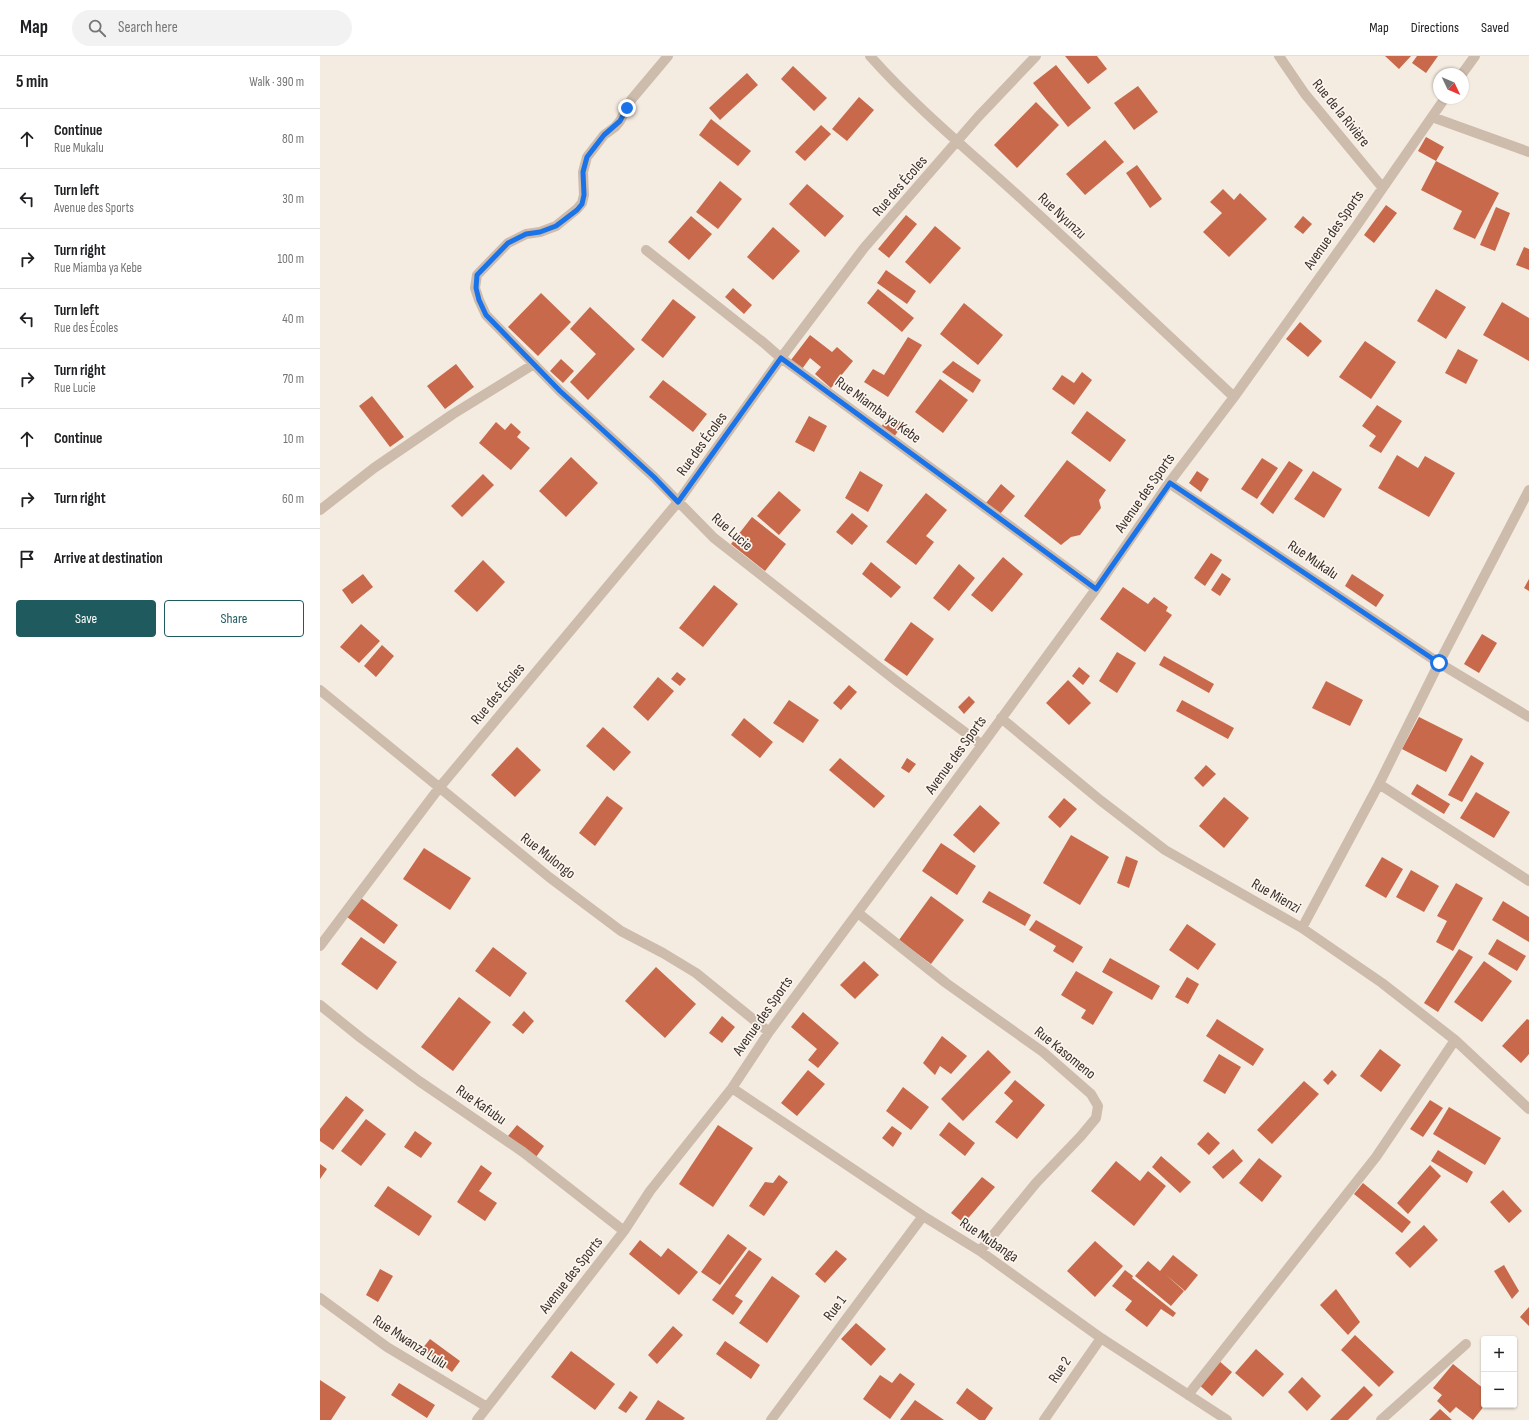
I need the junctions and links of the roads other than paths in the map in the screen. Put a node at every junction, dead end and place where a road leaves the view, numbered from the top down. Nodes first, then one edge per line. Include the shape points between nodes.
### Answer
1 (668, 56) edge
2 (870, 56) edge
3 (1036, 56) edge
4 (1279, 56) edge
5 (1475, 56) edge
6 (1466, 68) edge
7 (1441, 104) edge
8 (1432, 117) junction
9 (958, 142) junction
10 (1529, 152) edge
11 (1382, 187) junction
12 (646, 250) dead end
13 (781, 358) junction
14 (534, 364) junction
15 (1234, 397) junction
16 (1170, 483) junction
17 (1529, 490) edge
18 (678, 502) junction
19 (320, 510) edge
20 (1096, 589) junction
21 (1439, 663) junction
22 (320, 690) edge
23 (1529, 717) edge
24 (1002, 718) junction
25 (982, 745) junction
26 (1379, 784) junction
27 (439, 788) junction
28 (1529, 881) edge
29 (858, 913) junction
30 (1302, 928) junction
31 (320, 946) edge
32 (320, 1005) edge
33 (769, 1032) junction
34 (1455, 1040) junction
35 (732, 1088) junction
36 (1529, 1109) edge
37 (923, 1216) junction
38 (624, 1231) junction
39 (980, 1251) junction
40 (320, 1298) edge
41 (1101, 1338) junction
42 (1466, 1344) dead end
43 (1188, 1395) junction
44 (487, 1407) junction
45 (477, 1420) edge
46 (771, 1420) edge
47 (1044, 1420) edge
48 (1227, 1420) edge
49 (1381, 1420) edge

1 - 14 street, Rue Lucie via 631,100 620,121 604,135 587,157 583,172 584,195 577,210 556,226 526,234 508,243 477,275 476,288 486,315
2 - 9 street, Rue Nyunzu
3 - 9 street, Rue des Écoles
4 - 11 street, Rue de la Rivière via 1305,94
5 - 6 street
7 - 8 street, Avenue des Sports
8 - 10 street
8 - 11 street, Avenue des Sports
9 - 13 street, Rue des Écoles via 864,248
9 - 15 street, Rue Nyunzu via 1027,203
11 - 15 street, Avenue des Sports
12 - 13 street, Rue Miamba ya Kebe
13 - 18 street, Rue des Écoles
13 - 20 street, Rue Miamba ya Kebe
14 - 18 street, Rue Lucie
14 - 19 street via 453,414 374,468
15 - 16 street, Avenue des Sports
16 - 20 street, Avenue des Sports
16 - 21 street, Rue Mukalu
17 - 21 street
18 - 25 street, Rue Lucie via 714,538
18 - 27 street, Rue des Écoles
20 - 24 street, Avenue des Sports
21 - 23 street, Rue Mukalu
21 - 26 street
22 - 27 street, Rue Mulongo
24 - 25 street, Avenue des Sports
24 - 30 street, Rue Mienzi via 1100,800 1165,850
25 - 29 street, Avenue des Sports
26 - 28 street
26 - 30 street
27 - 31 street, Rue des Écoles
27 - 33 street, Rue Mulongo via 549,877 621,931 696,973
29 - 33 street, Avenue des Sports
29 - 39 street, Rue Kasomeno via 946,983 1043,1052 1091,1094 1098,1106 1096,1118
30 - 34 street, Rue Mienzi via 1382,983
32 - 38 street, Rue Kafubu via 419,1081 523,1152
33 - 35 street, Avenue des Sports
34 - 36 street, Rue Mienzi
34 - 43 street via 1376,1157
35 - 37 street, Rue Mubanga
35 - 38 street, Avenue des Sports via 650,1192
37 - 39 street, Rue Mubanga
37 - 46 street, Rue 1
38 - 44 street, Avenue des Sports
39 - 41 street, Rue Mubanga
40 - 44 street, Rue Mwanza Lulu via 387,1347
41 - 43 street, Rue Mubanga
41 - 47 street, Rue 2
42 - 49 street
43 - 48 street, Rue Mubanga
44 - 45 street, Avenue des Sports

